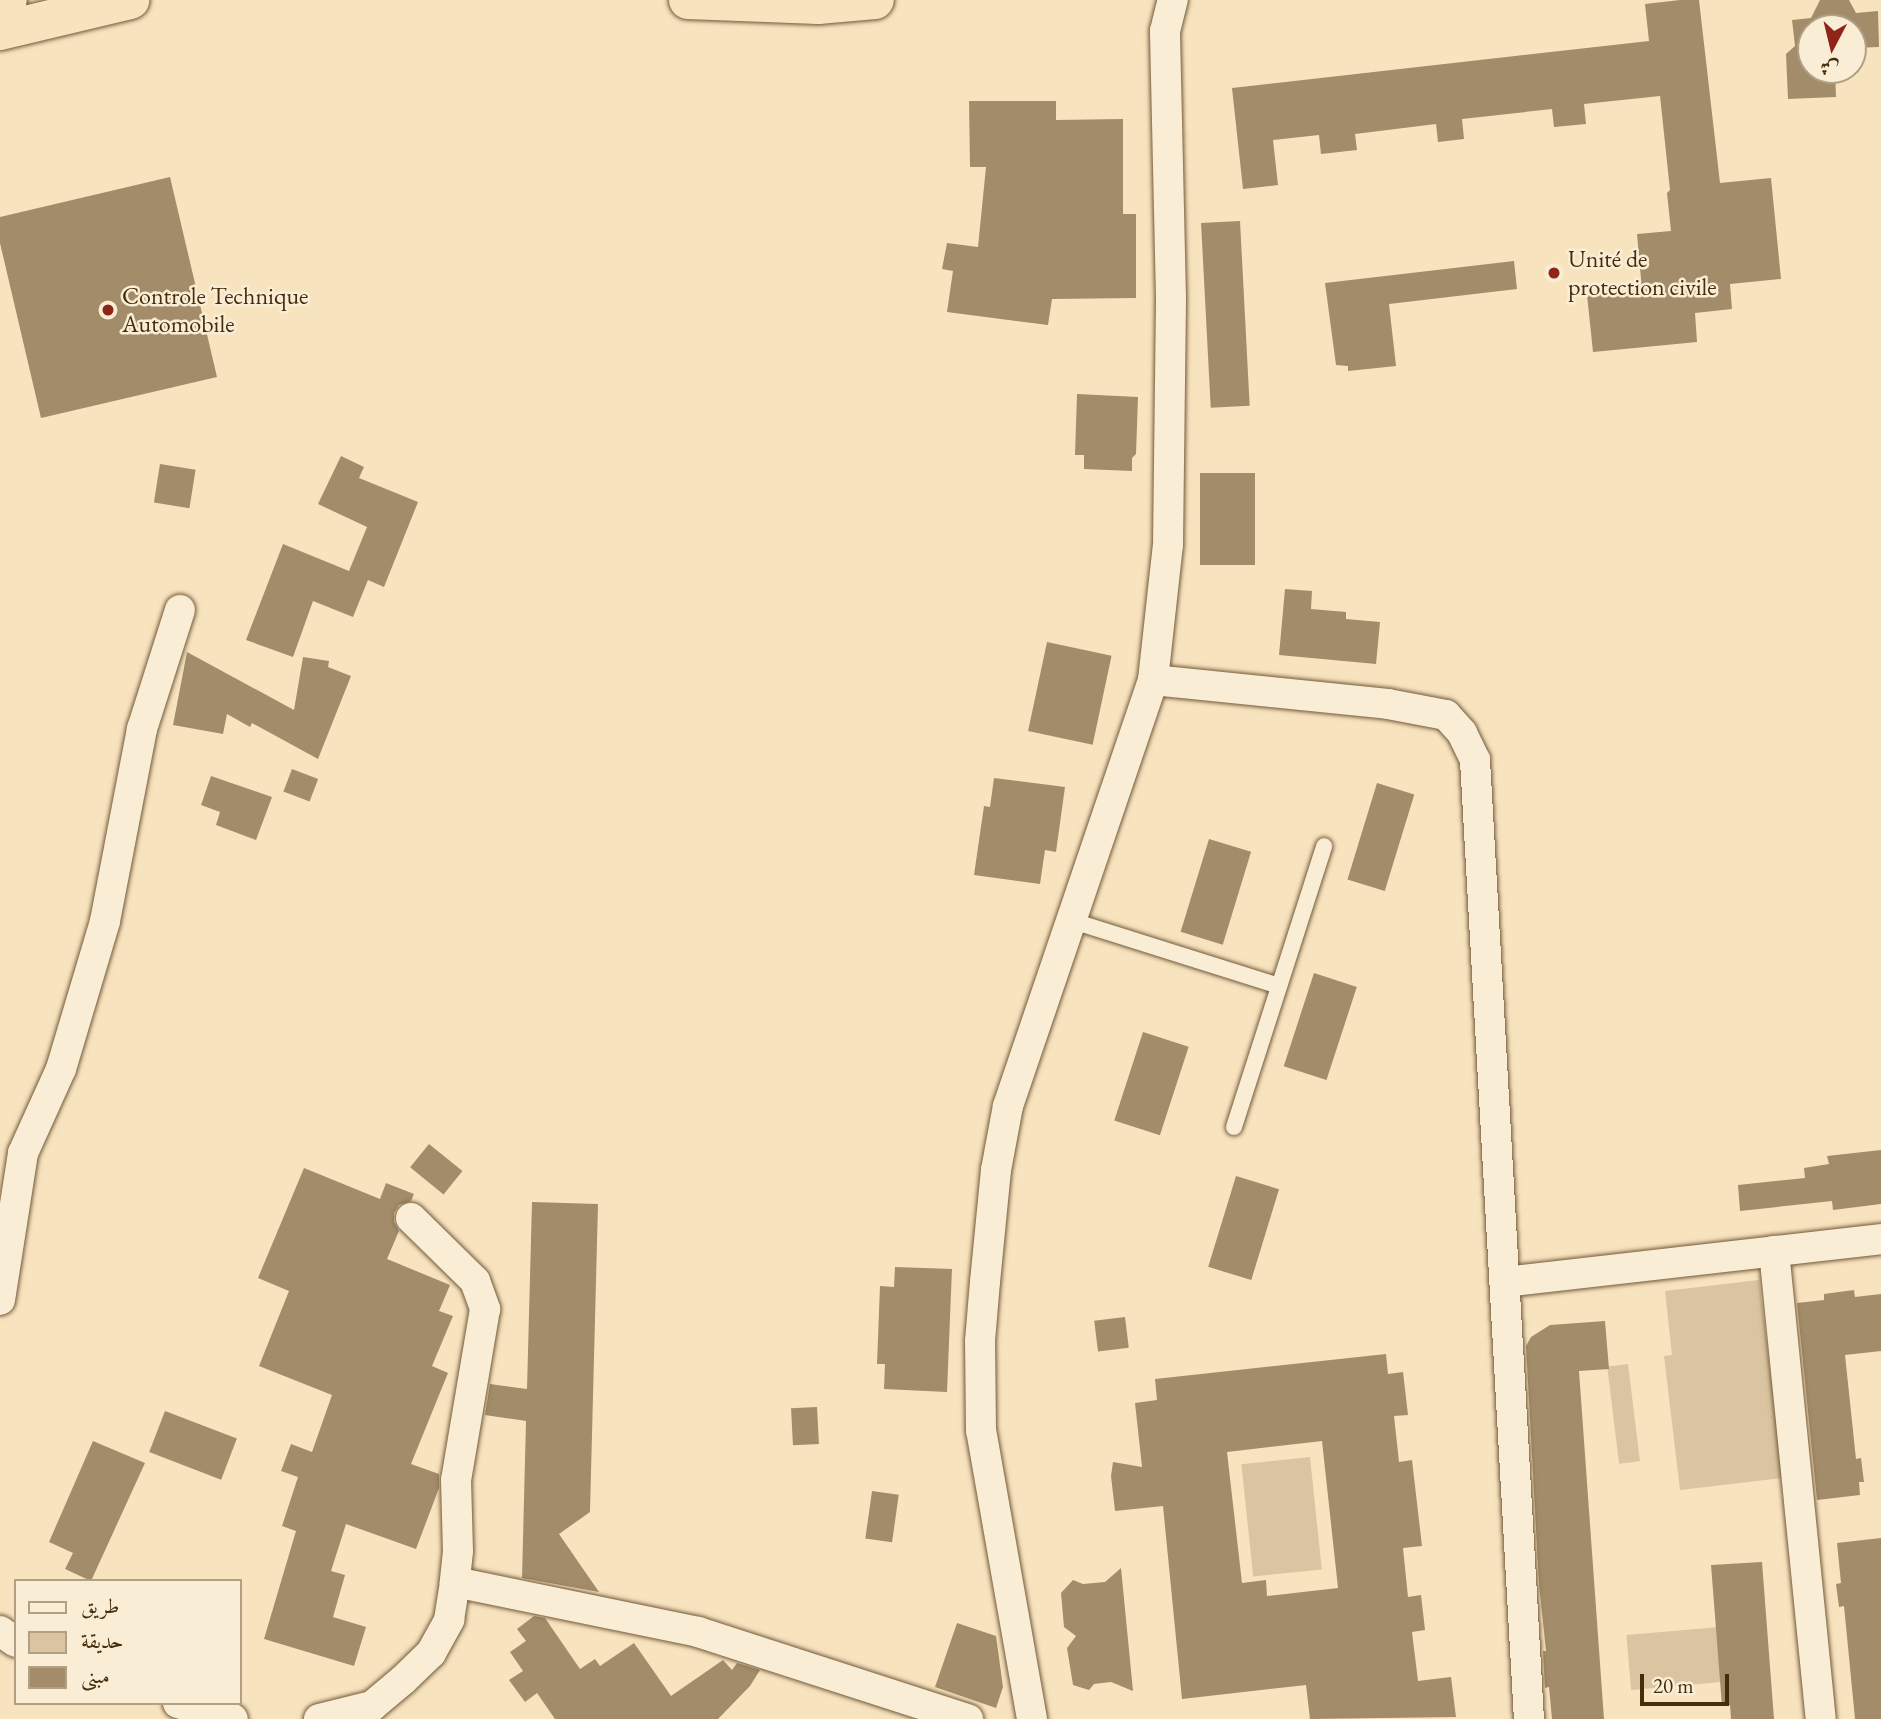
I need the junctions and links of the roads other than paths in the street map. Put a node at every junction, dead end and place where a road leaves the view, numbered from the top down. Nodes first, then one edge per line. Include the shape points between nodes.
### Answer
1 (8, 0) edge
2 (130, 0) edge
3 (688, 0) edge
4 (875, 0) edge
5 (1149, 0) edge
6 (1172, 0) edge
7 (0, 2) edge
8 (0, 31) edge
9 (1165, 31) junction
10 (180, 610) dead end
11 (1153, 680) junction
12 (1324, 846) dead end
13 (1073, 921) junction
14 (1279, 986) junction
15 (1234, 1127) dead end
16 (411, 1218) dead end
17 (1881, 1239) edge
18 (1774, 1251) junction
19 (1505, 1282) junction
20 (0, 1300) edge
21 (455, 1582) junction
22 (185, 1705) edge
23 (233, 1719) edge
24 (319, 1719) edge
25 (968, 1719) edge
26 (1032, 1719) edge
27 (1529, 1719) edge
28 (1821, 1719) edge

1 - 7 highway
2 - 8 highway
3 - 4 highway via 818,5
5 - 9 street
6 - 9 street
9 - 11 street via 1171,298 1168,545
10 - 20 street via 142,729 105,921 61,1069 23,1153
11 - 13 street
11 - 19 street via 1417,708 1446,715 1462,733 1475,760
12 - 14 lane
13 - 14 lane
13 - 26 street via 1008,1105 996,1170 980,1341 981,1431
14 - 15 lane
16 - 21 street via 475,1281 485,1309 456,1480
17 - 18 street
18 - 19 street
18 - 28 street
19 - 27 street
21 - 24 street via 449,1619 431,1653 372,1706
21 - 25 street via 698,1632
22 - 23 street

